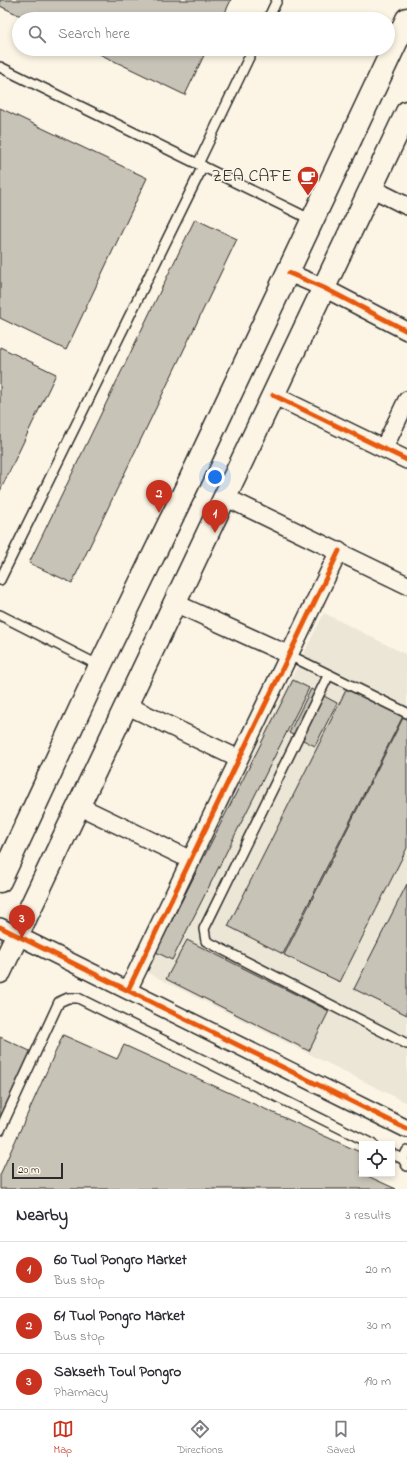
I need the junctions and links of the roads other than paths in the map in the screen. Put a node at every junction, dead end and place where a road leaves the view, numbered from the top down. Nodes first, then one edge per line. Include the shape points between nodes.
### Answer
1 (277, 0) edge
2 (271, 12) edge
3 (407, 19) edge
4 (395, 45) edge
5 (250, 56) edge
6 (390, 56) edge
7 (0, 67) edge
8 (407, 112) edge
9 (201, 165) junction
10 (371, 188) junction
11 (407, 206) edge
12 (313, 220) junction
13 (288, 273) junction
14 (324, 288) junction
15 (407, 331) edge
16 (273, 395) junction
17 (407, 400) edge
18 (384, 448) junction
19 (407, 460) edge
20 (225, 497) junction
21 (339, 551) junction
22 (0, 580) edge
23 (407, 585) edge
24 (175, 603) junction
25 (0, 615) edge
26 (289, 655) junction
27 (100, 666) junction
28 (329, 674) junction
29 (126, 705) junction
30 (407, 712) edge
31 (239, 759) junction
32 (79, 806) junction
33 (191, 860) junction
34 (0, 881) edge
35 (9, 931) edge
36 (0, 972) edge
37 (128, 990) junction
38 (407, 1044) edge
39 (407, 1129) edge
40 (0, 1130) edge
41 (366, 1141) edge
42 (395, 1155) edge
43 (406, 1159) edge

1 - 2 lane
3 - 4 main road
5 - 9 lane
6 - 12 main road
7 - 9 lane
8 - 10 main road
9 - 12 lane
9 - 22 lane
10 - 11 street
10 - 14 main road
12 - 13 main road
13 - 14 street
13 - 27 main road
14 - 15 street
14 - 16 main road
16 - 18 street
16 - 20 main road
17 - 18 street
18 - 19 street
20 - 21 street
20 - 24 main road
21 - 23 street
21 - 26 street
24 - 26 street
24 - 29 main road
25 - 27 lane
26 - 28 lane
26 - 31 street
27 - 34 main road
28 - 30 lane
28 - 38 lane via 204,929 206,941
29 - 31 street
29 - 32 main road
31 - 33 street
32 - 33 street
32 - 35 main road
33 - 37 street
35 - 36 main road
35 - 37 street
37 - 39 street
40 - 41 lane via 60,1002 68,998 78,998
42 - 43 lane

